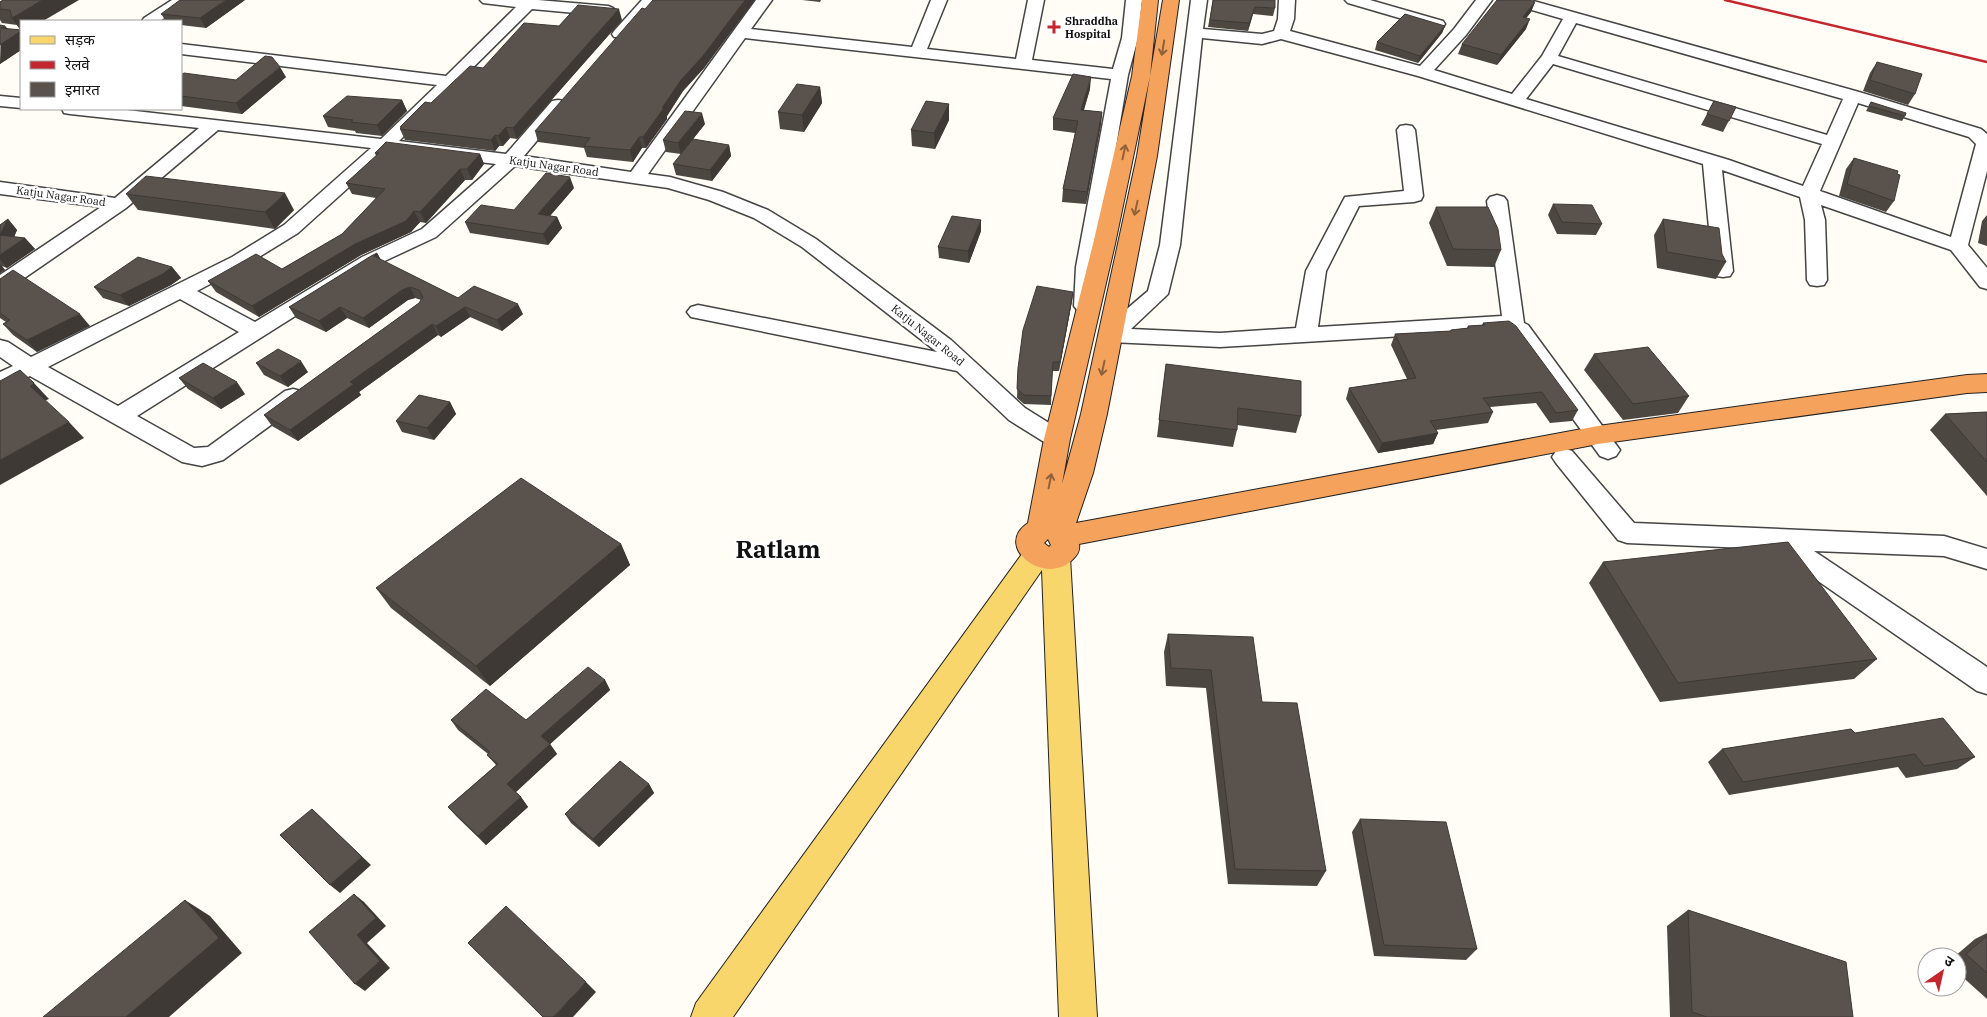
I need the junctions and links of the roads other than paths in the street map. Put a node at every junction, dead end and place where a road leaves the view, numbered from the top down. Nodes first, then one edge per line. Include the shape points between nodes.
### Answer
1 (182, 0) edge
2 (488, 0) edge
3 (650, 0) edge
4 (764, 0) edge
5 (939, 0) edge
6 (1036, 0) edge
7 (1134, 0) edge
8 (1150, 0) edge
9 (1171, 0) edge
10 (1199, 0) edge
11 (1287, 0) edge
12 (1353, 0) edge
13 (1484, 0) edge
14 (1513, 0) edge
15 (528, 4) junction
16 (638, 14) junction
17 (1572, 16) junction
18 (152, 20) edge
19 (1461, 30) junction
20 (741, 33) junction
21 (1195, 33) junction
22 (1281, 34) junction
23 (612, 43) edge
24 (182, 50) edge
25 (918, 52) junction
26 (1549, 58) junction
27 (1023, 63) junction
28 (1424, 72) junction
29 (1120, 75) junction
30 (449, 81) junction
31 (568, 94) edge
32 (1853, 96) junction
33 (1516, 100) junction
34 (0, 101) edge
35 (20, 103) edge
36 (80, 110) edge
37 (214, 124) junction
38 (1406, 130) dead end
39 (1833, 142) junction
40 (386, 145) junction
41 (511, 160) junction
42 (1712, 161) junction
43 (636, 178) junction
44 (0, 188) edge
45 (1809, 194) junction
46 (1497, 201) dead end
47 (119, 204) junction
48 (1958, 246) junction
49 (1723, 271) edge
50 (1817, 280) dead end
51 (1987, 282) edge
52 (0, 286) edge
53 (181, 291) junction
54 (698, 312) dead end
55 (1514, 326) junction
56 (1084, 328) junction
57 (256, 332) junction
58 (1110, 335) junction
59 (1306, 335) junction
60 (0, 347) edge
61 (965, 365) junction
62 (31, 367) junction
63 (0, 382) edge
64 (311, 383) edge
65 (1987, 383) edge
66 (1987, 395) edge
67 (119, 416) junction
68 (1057, 439) junction
69 (1603, 442) junction
70 (1564, 457) junction
71 (1777, 539) junction
72 (1054, 543) junction
73 (1987, 559) edge
74 (1987, 682) edge
75 (710, 1017) edge
76 (1078, 1017) edge

1 - 18 street
2 - 15 street
3 - 16 street
4 - 20 street
5 - 25 street
6 - 27 street
7 - 29 street via 1130,38
56 -> 8 highway via 1141,76
9 -> 58 highway via 1147,156
10 - 21 street
11 - 22 street
12 - 19 street
13 - 19 street
14 - 17 street
15 - 16 street
15 - 30 street
16 - 23 street
17 - 26 street
17 - 32 street
19 - 28 street
20 - 25 street
20 - 43 street
21 - 22 street via 1262,39
21 - 58 street via 1170,245 1158,294
22 - 28 street
24 - 30 street
25 - 27 street
26 - 33 street
26 - 39 street
27 - 29 street
28 - 33 street
29 - 56 street via 1086,267
30 - 40 street
31 - 41 street
32 - 39 street
32 - 48 street via 1968,130 1984,141
33 - 42 street
34 - 35 street
36 - 37 street
37 - 40 street, Katju Nagar Road
37 - 47 street, Katju Nagar Road
38 - 59 street via 1414,196 1352,201 1316,271
39 - 45 street
40 - 41 street, Katju Nagar Road
40 - 53 street via 291,229
41 - 43 street, Katju Nagar Road
41 - 57 street via 430,233 369,261
42 - 45 street
42 - 49 street
43 - 61 street, Katju Nagar Road via 670,183 716,196 761,214 809,243
44 - 47 street, Katju Nagar Road
45 - 48 street
45 - 50 street via 1815,220
46 - 55 street
47 - 52 street
48 - 51 street
53 - 57 street
53 - 62 street
54 - 61 street
55 - 59 street via 1507,323
55 - 69 street
56 - 68 highway
57 - 67 street
58 - 59 street via 1220,340
58 -> 72 highway via 1080,473
60 - 62 street
61 - 68 street, Katju Nagar Road via 1017,414
62 - 63 street
62 - 67 street
64 - 67 street via 215,454 202,457 190,456
65 - 69 highway via 1957,385
66 - 69 highway
72 -> 68 highway
69 - 70 highway
69 - 72 highway
70 - 71 street via 1627,533
70 - 72 highway
71 - 73 street via 1944,546
71 - 74 street
72 - 75 main road
72 - 76 main road

